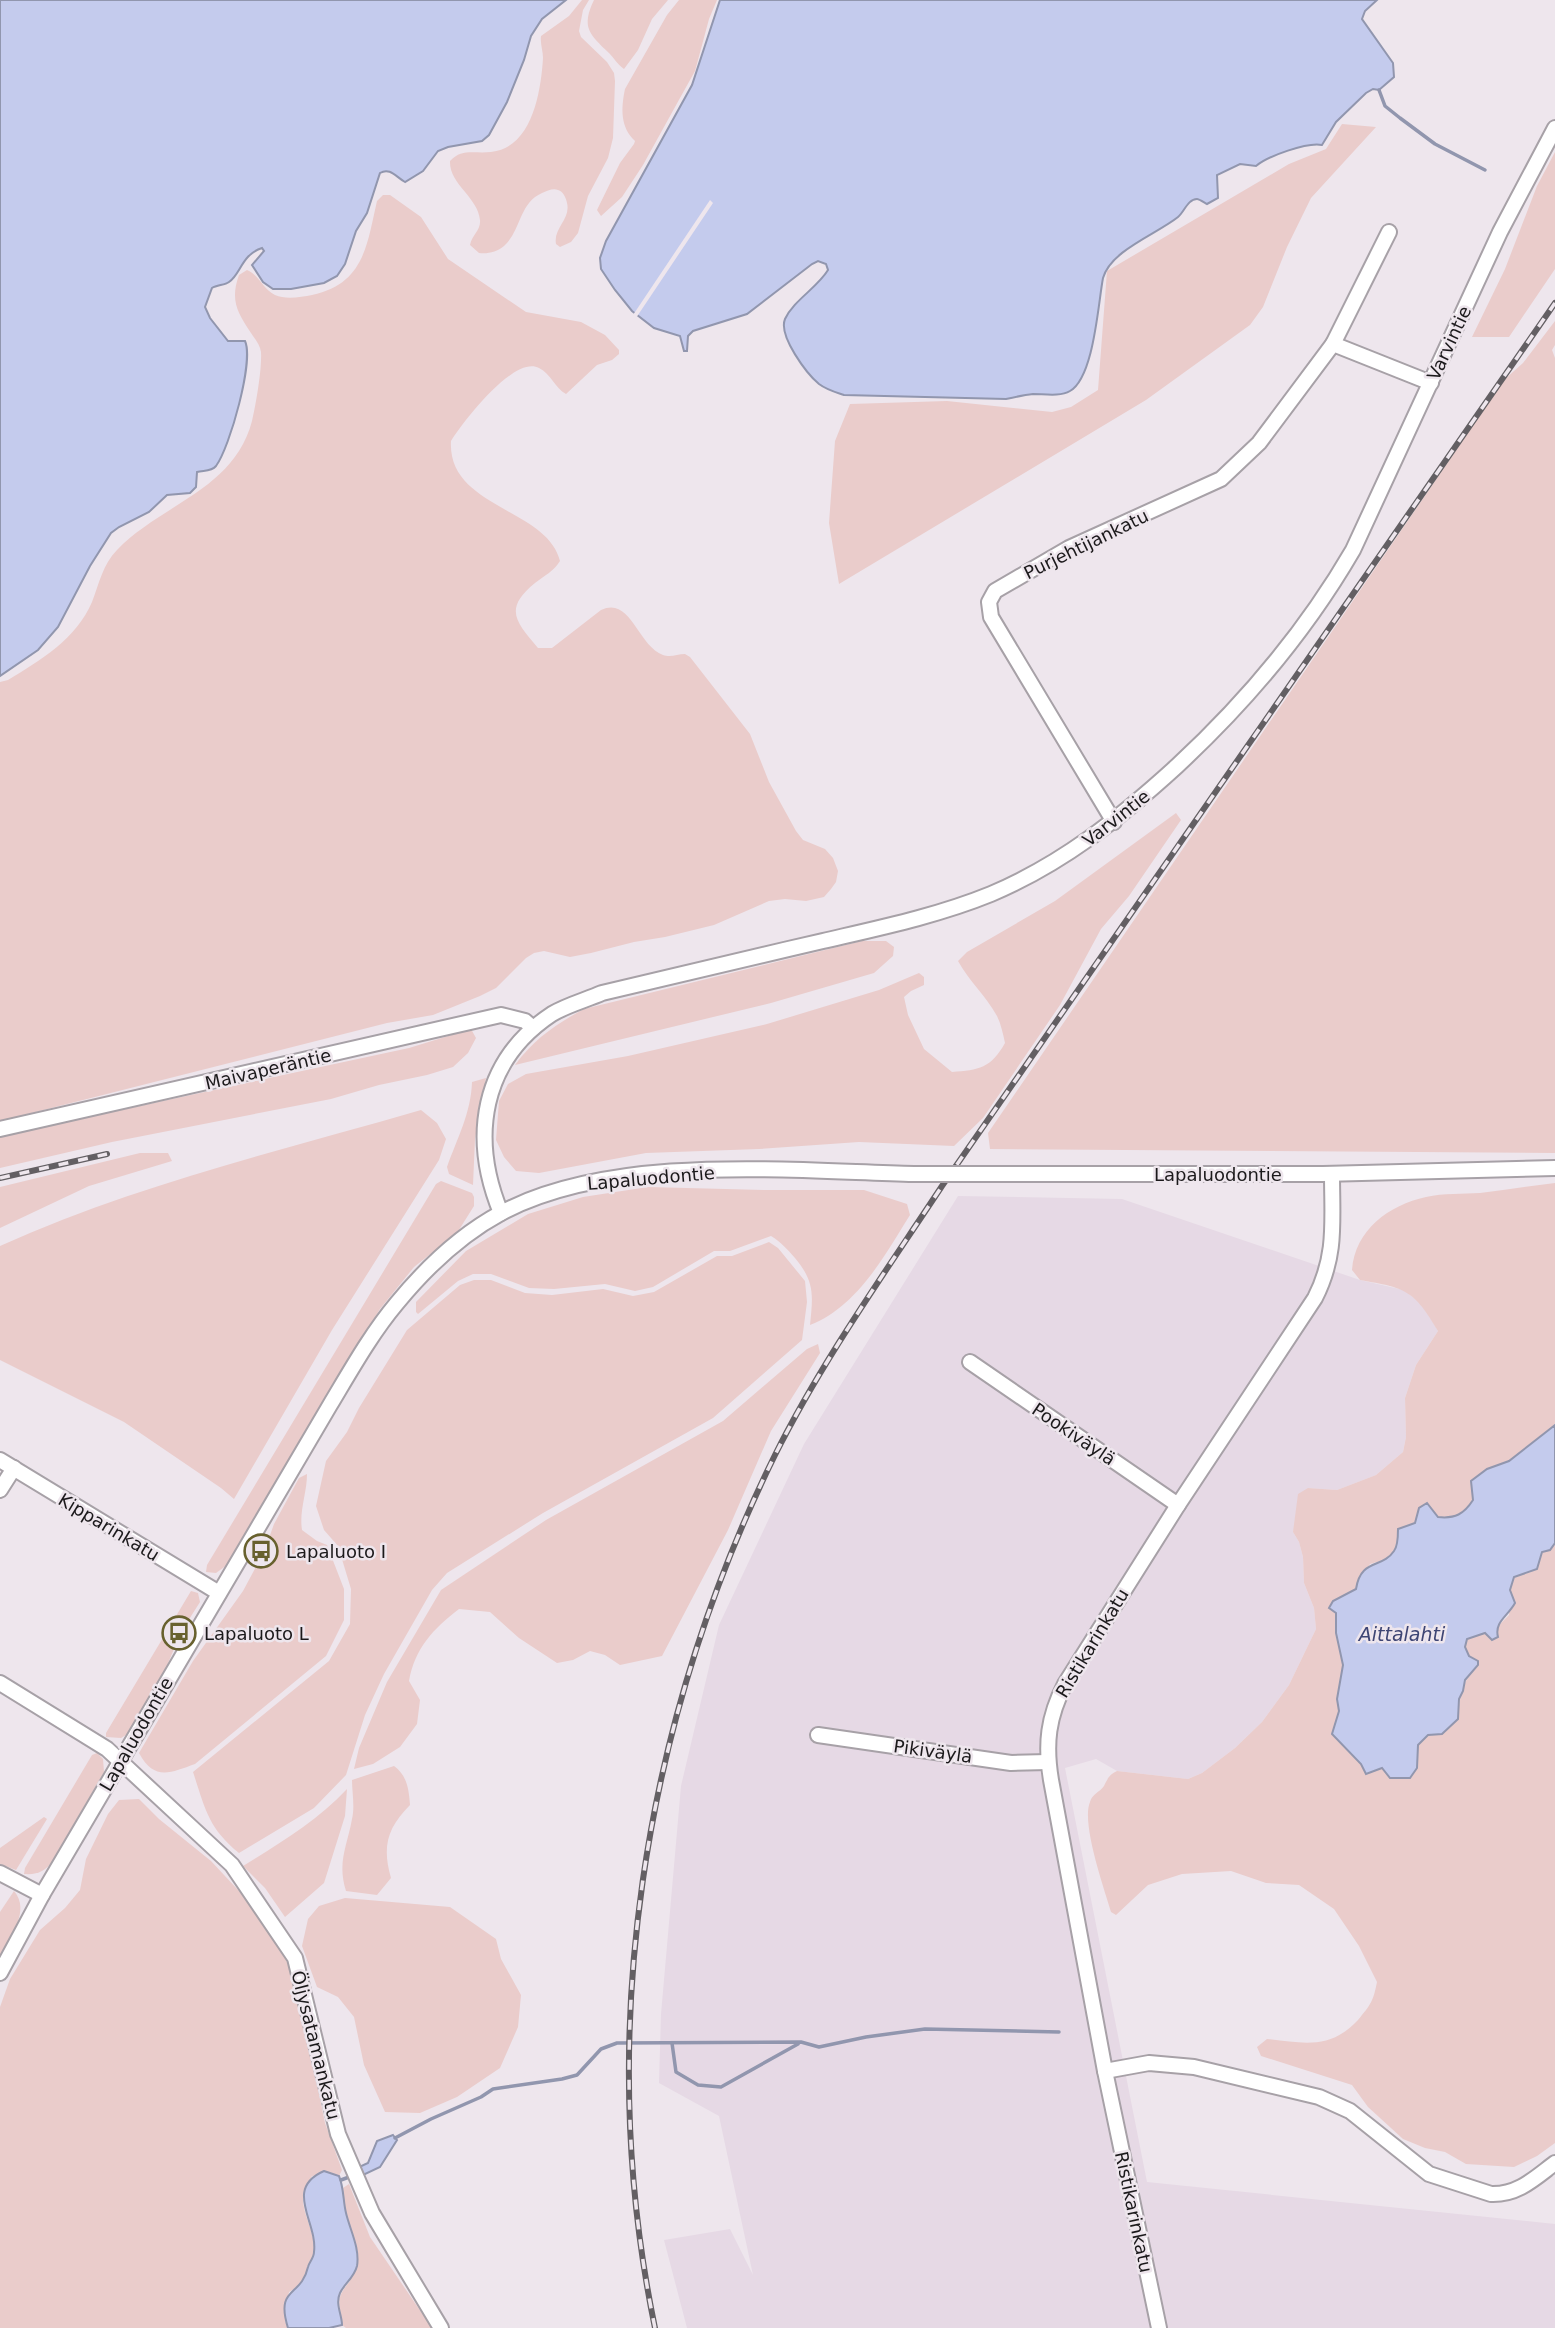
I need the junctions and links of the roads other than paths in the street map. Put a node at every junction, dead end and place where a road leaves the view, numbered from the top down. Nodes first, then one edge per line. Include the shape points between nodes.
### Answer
1 (1555, 128) edge
2 (1389, 232) dead end
3 (1333, 344) junction
4 (1430, 383) junction
5 (1114, 822) junction
6 (533, 1028) junction
7 (0, 1129) edge
8 (1555, 1168) edge
9 (1332, 1174) junction
10 (501, 1213) junction
11 (970, 1363) dead end
12 (0, 1460) edge
13 (14, 1468) junction
14 (0, 1490) edge
15 (1178, 1505) junction
16 (219, 1593) junction
17 (0, 1683) edge
18 (818, 1735) dead end
19 (121, 1761) junction
20 (1048, 1762) junction
21 (0, 1873) edge
22 (42, 1895) junction
23 (0, 1973) edge
24 (1105, 2071) junction
25 (1555, 2163) edge
26 (441, 2328) edge
27 (1159, 2328) edge

1 - 4 street, Varvintie via 1500,232
2 - 3 street, Purjehtijankatu
3 - 4 street
3 - 5 street, Purjehtijankatu via 1259,443 1221,479 1051,557 1000,587 992,597 990,617
4 - 5 street, Varvintie via 1353,550 1311,618 1229,716
5 - 6 street, Varvintie via 1064,857 989,895 902,923 602,993 555,1012
6 - 7 street, Maivaperäntie via 501,1015
6 - 10 street, Varvintie via 498,1074 486,1112 487,1173
8 - 9 street, Lapaluodontie
9 - 10 street, Lapaluodontie, bridge via 712,1171 583,1183
9 - 15 street, Ristikarinkatu via 1332,1244 1324,1281
10 - 16 street, Lapaluodontie via 448,1252 397,1303 330,1405
11 - 15 street, Pookiväylä
12 - 13 street, Kipparinkatu
13 - 14 street
13 - 16 street, Kipparinkatu
15 - 20 street, Ristikarinkatu via 1065,1684 1050,1718
16 - 19 street, Lapaluodontie
17 - 19 street, Öljysatamankatu via 97,1741
18 - 20 street, Pikiväylä via 1011,1763
19 - 22 street, Lapaluodontie
19 - 26 street, Öljysatamankatu via 232,1865 295,1958 338,2134 372,2213
20 - 24 street, Ristikarinkatu
21 - 22 street
22 - 23 street, Lapaluodontie
24 - 25 street via 1150,2063 1185,2066 1319,2097 1350,2112 1430,2174 1491,2193 1519,2189
24 - 27 street, Ristikarinkatu

